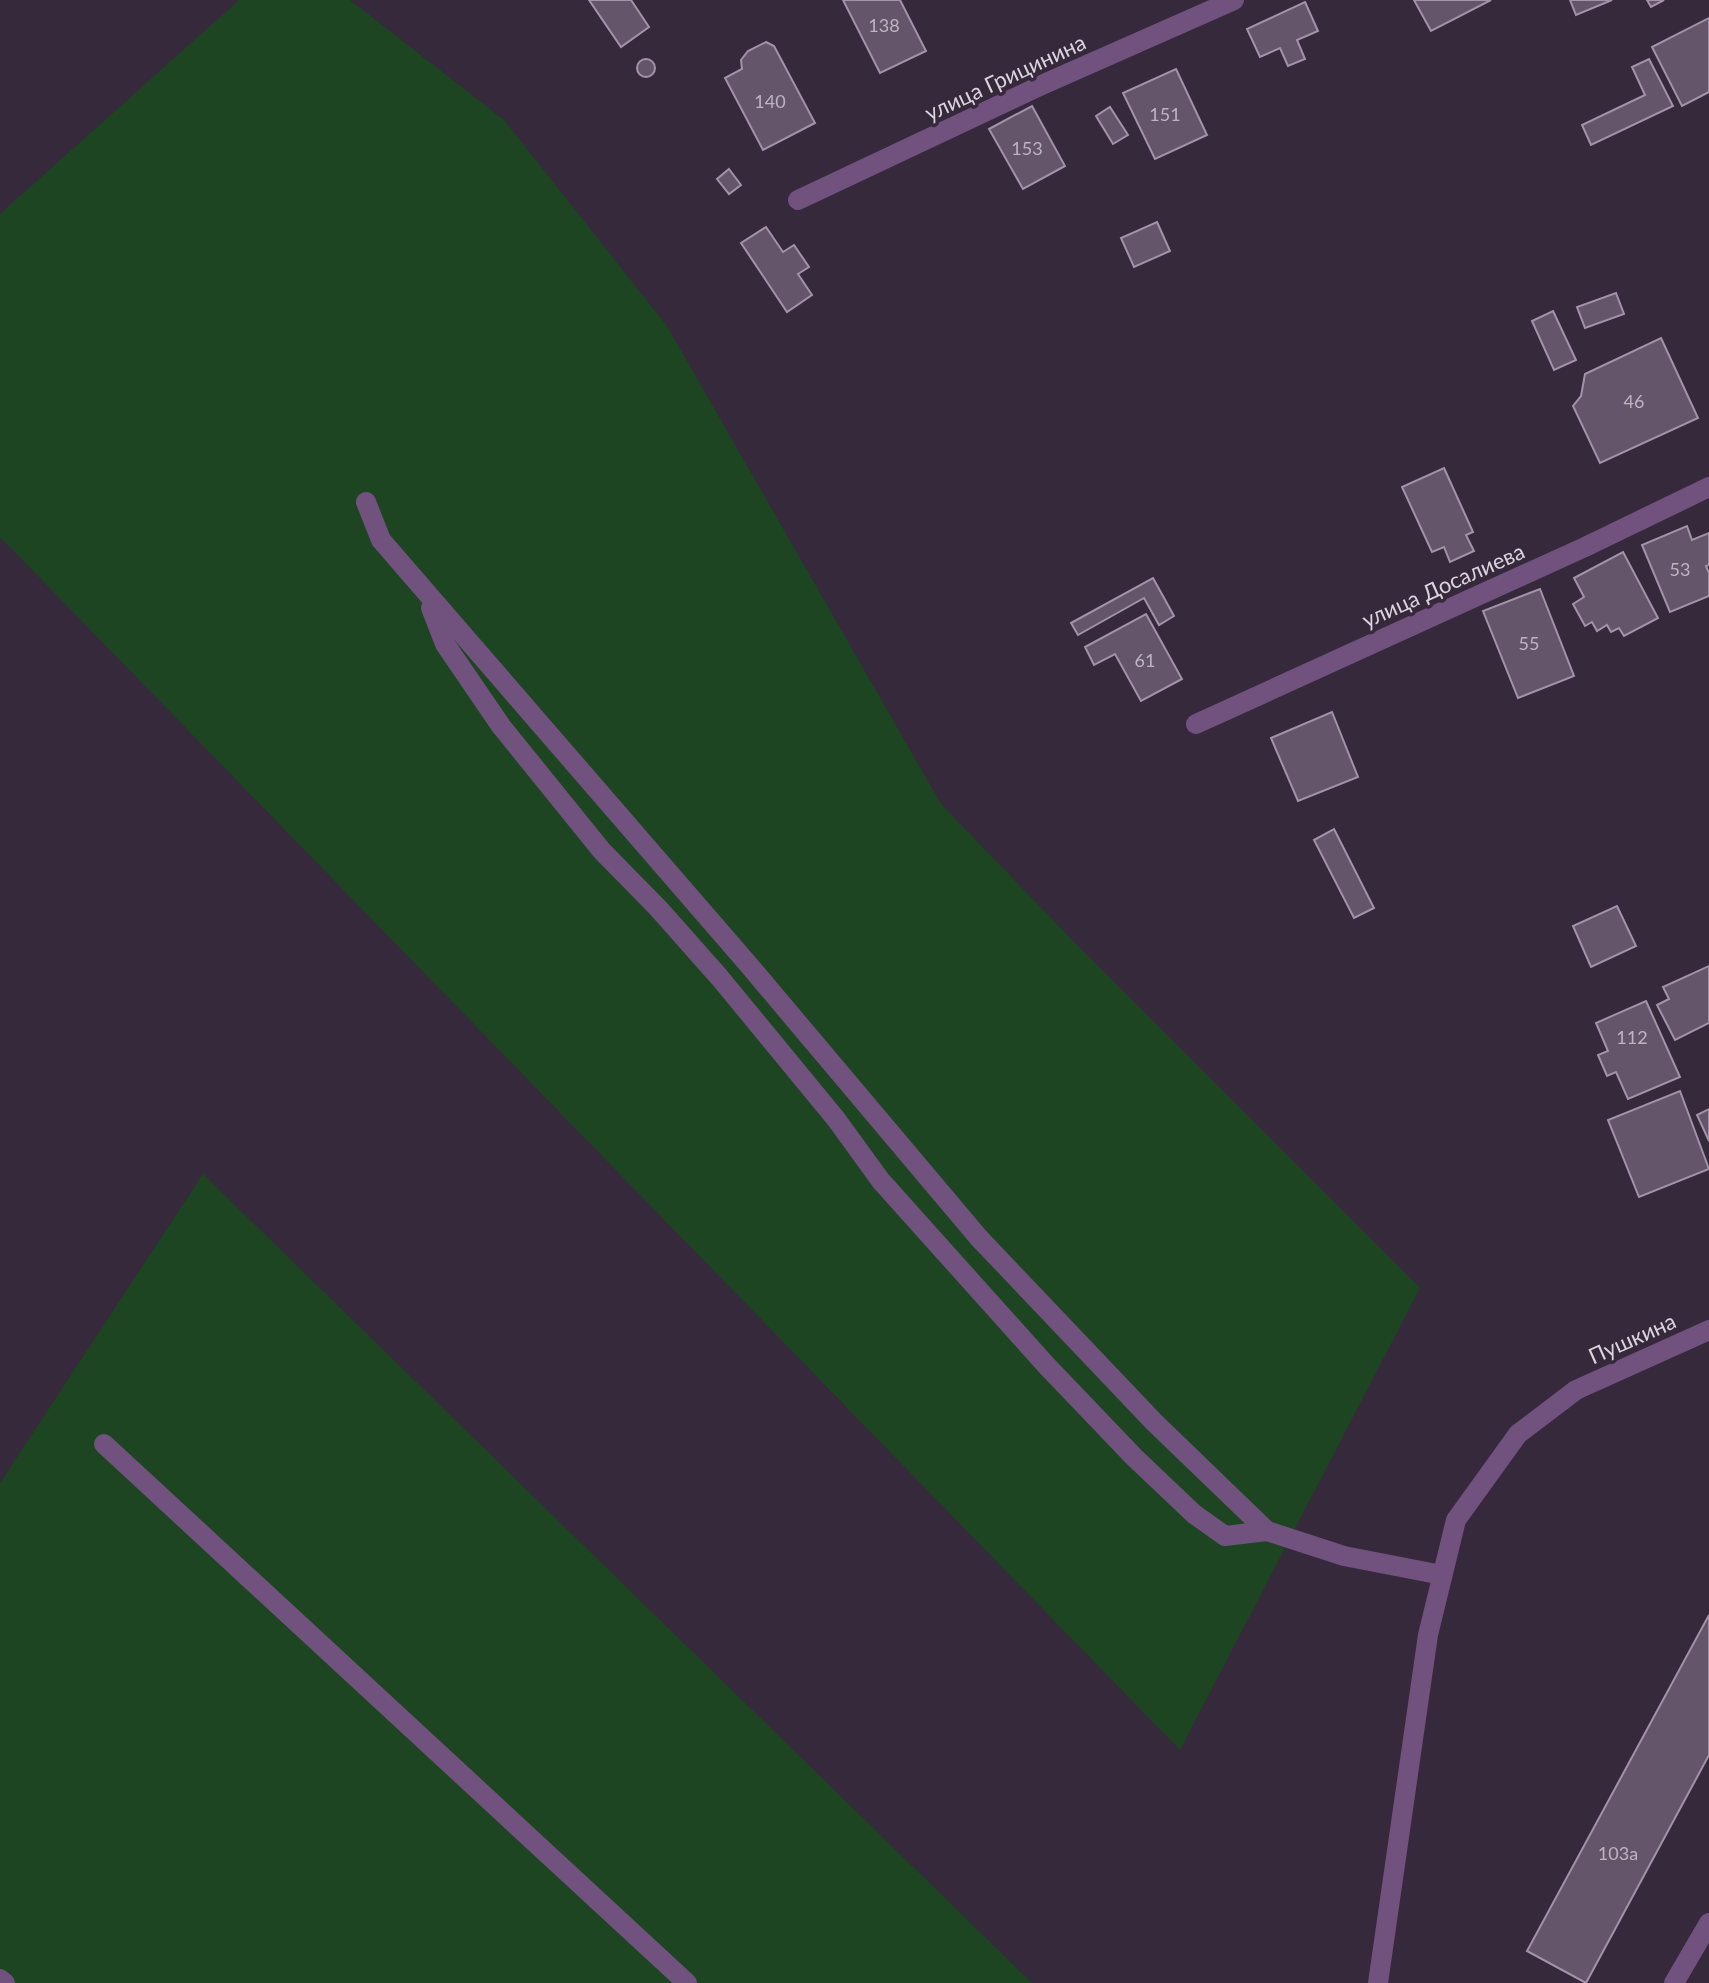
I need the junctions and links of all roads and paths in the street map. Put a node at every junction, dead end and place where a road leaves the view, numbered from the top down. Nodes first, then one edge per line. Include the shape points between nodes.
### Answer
1 (1234, 0) edge
2 (798, 200) dead end
3 (1709, 487) edge
4 (366, 502) dead end
5 (423, 589) junction
6 (1196, 724) dead end
7 (1709, 1330) edge
8 (104, 1444) dead end
9 (1267, 1531) junction
10 (1442, 1575) junction
11 (1709, 1923) edge
12 (0, 1979) edge
13 (5, 1983) edge
14 (687, 1983) edge
15 (1378, 1983) edge
16 (1674, 1983) edge

1 - 2 street, улица Грицинина
3 - 6 street, улица Досалиева
4 - 5 street via 381,540
5 - 9 street via 979,1238 1154,1422
5 - 9 street via 445,644 510,737 602,851 720,978 881,1181 1046,1365 1194,1514 1225,1536
7 - 10 street, Пушкина via 1576,1390 1518,1434 1456,1520
8 - 14 street
9 - 10 street via 1344,1556
10 - 15 street, Пушкина via 1428,1635
11 - 16 street
12 - 13 street

